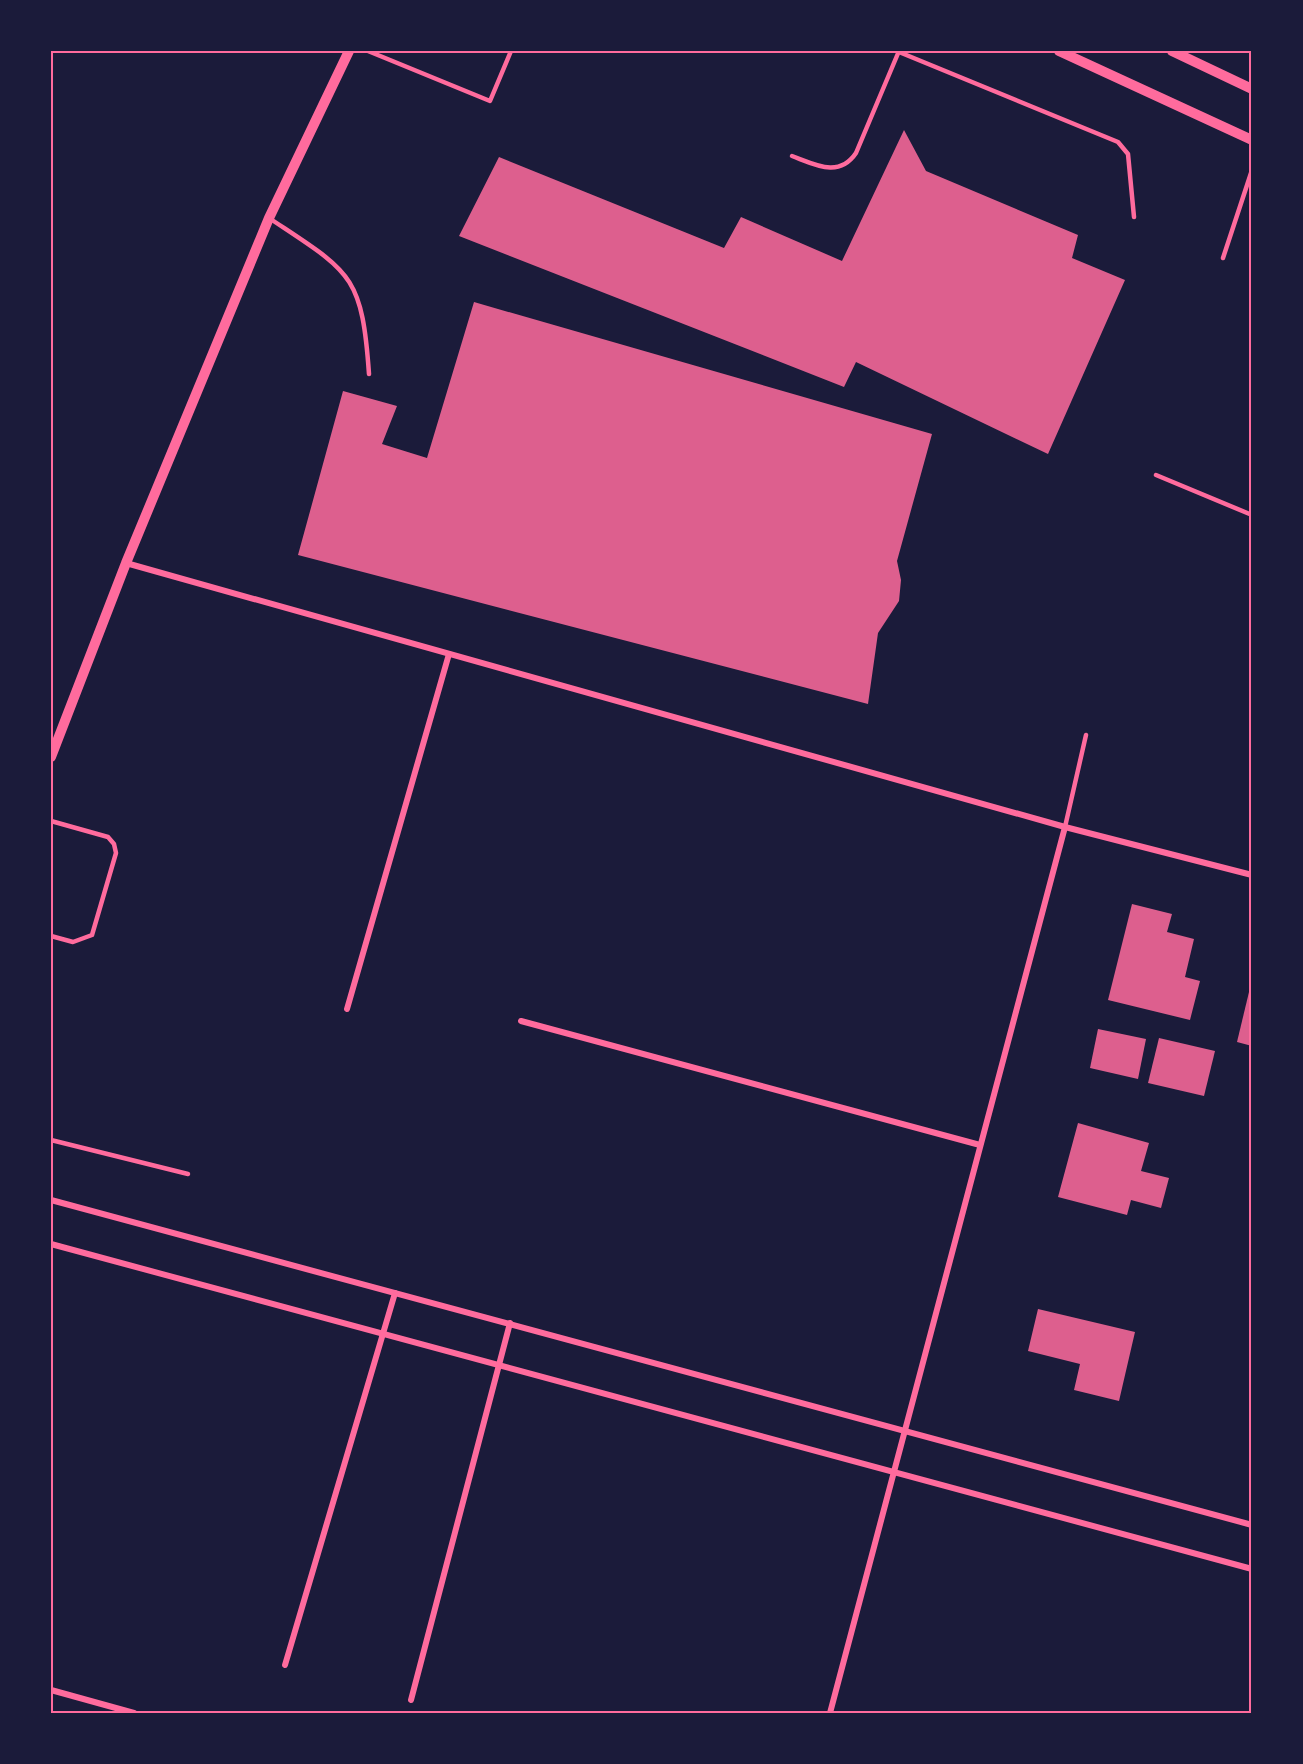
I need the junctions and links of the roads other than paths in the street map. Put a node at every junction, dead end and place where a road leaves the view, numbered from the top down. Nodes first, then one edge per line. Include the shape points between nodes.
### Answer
1 (350, 51) edge
2 (368, 51) edge
3 (511, 51) edge
4 (1059, 51) edge
5 (1172, 51) edge
6 (899, 52) edge
7 (1252, 89) edge
8 (1252, 140) edge
9 (792, 156) dead end
10 (1252, 170) edge
11 (1134, 217) dead end
12 (269, 219) junction
13 (1223, 258) dead end
14 (369, 374) dead end
15 (1156, 475) dead end
16 (1252, 515) edge
17 (126, 563) junction
18 (449, 654) junction
19 (1086, 735) dead end
20 (51, 757) edge
21 (51, 821) edge
22 (1065, 827) junction
23 (1252, 875) edge
24 (51, 936) edge
25 (347, 1009) dead end
26 (521, 1021) dead end
27 (51, 1140) edge
28 (980, 1145) junction
29 (188, 1174) dead end
30 (51, 1200) edge
31 (51, 1244) edge
32 (395, 1293) junction
33 (510, 1323) junction
34 (383, 1335) junction
35 (497, 1365) junction
36 (905, 1430) junction
37 (895, 1471) junction
38 (1252, 1525) edge
39 (1252, 1569) edge
40 (285, 1665) dead end
41 (51, 1690) edge
42 (411, 1700) dead end
43 (134, 1713) edge
44 (830, 1713) edge

1 - 12 street
2 - 3 lane via 490,101
4 - 8 street
5 - 7 street
6 - 9 lane via 848,164 821,167
6 - 11 lane via 1119,142 1128,154
10 - 13 lane
12 - 14 lane via 344,271 361,302
12 - 17 street
15 - 16 lane
17 - 18 street
17 - 20 street
18 - 22 street
18 - 25 street
19 - 22 lane
21 - 24 lane via 103,835 116,848 92,935 73,942
22 - 23 street
22 - 28 street
26 - 28 street
27 - 29 lane
28 - 36 street
30 - 32 street
31 - 34 street
32 - 33 street
32 - 34 street
33 - 35 street
33 - 36 street
34 - 35 street
34 - 40 street
35 - 37 street
35 - 42 street
36 - 37 street
36 - 38 street
37 - 39 street
37 - 44 street
41 - 43 street

